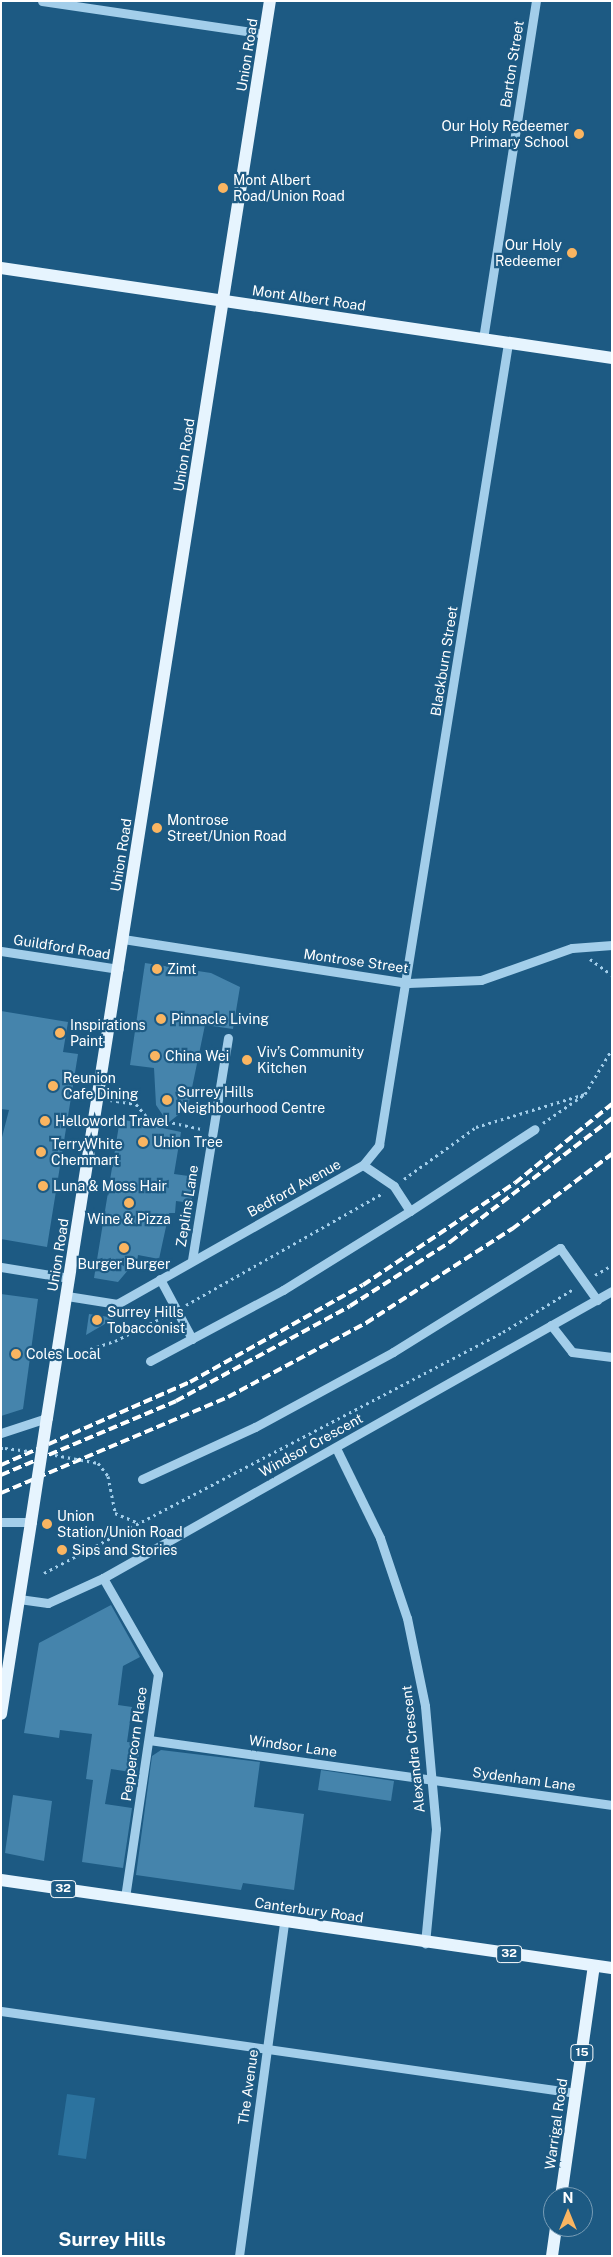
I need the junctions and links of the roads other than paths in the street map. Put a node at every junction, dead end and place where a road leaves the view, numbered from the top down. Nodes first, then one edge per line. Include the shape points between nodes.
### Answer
1 (42, 1) edge
2 (270, 1) edge
3 (536, 1) edge
4 (265, 34) junction
5 (1, 268) edge
6 (223, 300) junction
7 (483, 339) junction
8 (508, 343) junction
9 (612, 358) edge
10 (123, 939) junction
11 (612, 945) edge
12 (1, 951) edge
13 (119, 969) junction
14 (408, 983) junction
15 (228, 1038) dead end
16 (535, 1129) road end
17 (363, 1165) junction
18 (410, 1211) junction
19 (192, 1260) junction
20 (1, 1268) edge
21 (69, 1278) junction
22 (160, 1279) junction
23 (612, 1291) edge
24 (67, 1296) junction
25 (596, 1300) junction
26 (551, 1325) junction
27 (192, 1338) junction
28 (612, 1357) edge
29 (150, 1361) dead end
30 (47, 1418) junction
31 (1, 1433) edge
32 (336, 1448) junction
33 (142, 1479) dead end
34 (1, 1522) edge
35 (31, 1522) junction
36 (103, 1578) junction
37 (18, 1599) junction
38 (1, 1714) edge
39 (149, 1740) junction
40 (433, 1779) junction
41 (612, 1805) edge
42 (1, 1880) edge
43 (125, 1898) junction
44 (284, 1922) junction
45 (425, 1943) junction
46 (594, 1966) junction
47 (612, 1968) edge
48 (1, 2012) edge
49 (267, 2048) junction
50 (576, 2093) junction
51 (562, 2187) edge
52 (555, 2237) edge
53 (239, 2256) edge
54 (552, 2256) edge

1 - 4 street
2 - 4 main road, Union Road
3 - 7 street, Barton Street
4 - 6 main road, Union Road
5 - 6 main road, Mont Albert Road
6 - 7 main road, Mont Albert Road
6 - 10 main road, Union Road
7 - 8 main road, Mont Albert Road
8 - 9 main road, Mont Albert Road
8 - 14 street, Blackburn Street
10 - 13 main road, Union Road
10 - 14 street, Montrose Street
11 - 14 street, Montrose Street via 572,948 481,980
12 - 13 street, Guildford Road
13 - 21 main road, Union Road
14 - 17 street, Bedford Avenue via 383,1132 374,1154
15 - 19 street, Zeplins Lane
16 - 18 street
17 - 18 street via 394,1186
17 - 19 street, Bedford Avenue
18 - 27 street via 283,1290
19 - 22 street, Bedford Avenue
20 - 21 street
21 - 24 main road, Union Road
22 - 24 street, Bedford Avenue via 117,1304
22 - 27 street
23 - 25 street, Windsor Crescent
24 - 30 main road, Union Road
25 - 26 street, Windsor Crescent
25 - 33 street via 560,1248 393,1352 256,1427
26 - 28 street via 572,1352
26 - 32 street, Windsor Crescent
27 - 29 street
30 - 31 street
30 - 35 main road, Union Road, bridge
32 - 36 street, Windsor Crescent
32 - 40 street, Alexandra Crescent via 380,1538 407,1618 425,1706
34 - 35 street
35 - 37 main road, Union Road
36 - 37 street, Windsor Crescent via 48,1604
36 - 39 street, Peppercorn Place via 158,1674
37 - 38 main road, Union Road
39 - 40 street, Windsor Lane
39 - 43 street, Peppercorn Place
40 - 41 street, Sydenham Lane
40 - 45 street, Alexandra Crescent via 434,1869
42 - 43 main road, Canterbury Road / 32
43 - 44 main road, Canterbury Road / 32
44 - 45 main road, Canterbury Road / 32
44 - 49 street, The Avenue
45 - 46 main road, Canterbury Road / 32
46 - 47 main road, Canterbury Road / 32
46 - 50 main road, Warrigal Road / 15
48 - 49 street
49 - 50 street
49 - 53 street, The Avenue
50 - 51 main road, Warrigal Road / 15
52 - 54 main road

